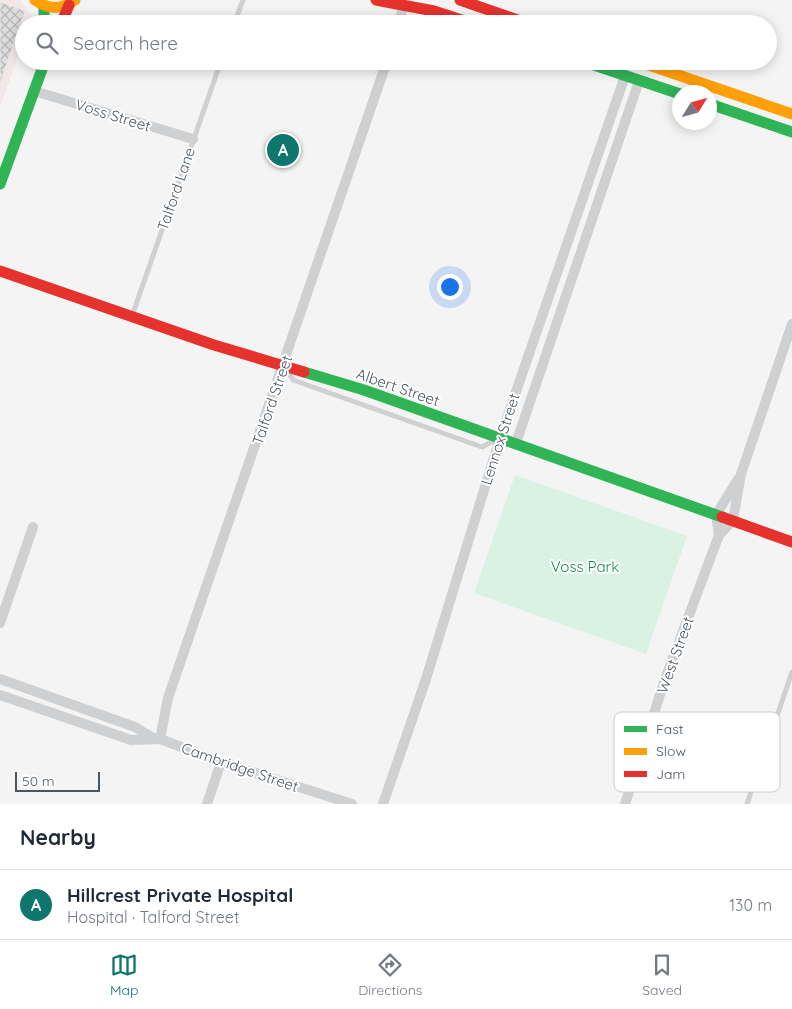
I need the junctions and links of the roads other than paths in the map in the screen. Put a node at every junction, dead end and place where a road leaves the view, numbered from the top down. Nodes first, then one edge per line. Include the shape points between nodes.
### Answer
1 (243, 0) edge
2 (376, 0) edge
3 (424, 0) edge
4 (460, 0) edge
5 (72, 2) edge
6 (40, 3) edge
7 (404, 5) junction
8 (434, 11) junction
9 (65, 15) edge
10 (237, 15) edge
11 (401, 15) edge
12 (446, 15) edge
13 (503, 15) edge
14 (35, 70) edge
15 (42, 70) edge
16 (218, 70) edge
17 (384, 70) edge
18 (608, 70) edge
19 (663, 70) edge
20 (625, 76) junction
21 (639, 81) junction
22 (36, 87) junction
23 (672, 91) edge
24 (717, 106) edge
25 (792, 114) edge
26 (792, 132) edge
27 (192, 139) junction
28 (0, 184) edge
29 (0, 272) edge
30 (132, 317) junction
31 (792, 324) edge
32 (284, 365) junction
33 (500, 438) junction
34 (516, 444) junction
35 (741, 474) junction
36 (716, 515) junction
37 (733, 520) junction
38 (33, 527) dead end
39 (719, 535) junction
40 (789, 540) edge
41 (0, 623) edge
42 (792, 672) edge
43 (0, 679) edge
44 (0, 695) edge
45 (654, 712) edge
46 (778, 712) edge
47 (158, 739) junction
48 (221, 762) junction
49 (629, 792) edge
50 (751, 792) edge
51 (207, 804) edge
52 (352, 804) edge
53 (383, 804) edge
54 (625, 804) edge
55 (747, 804) edge

1 - 10 lane
2 - 7 street
3 - 8 street
4 - 13 street
5 - 6 street via 52,9
5 - 9 street
7 - 8 street
7 - 11 street
8 - 12 street
14 - 22 street
15 - 22 street
16 - 27 lane, Talford Lane
17 - 32 street, Talford Street
18 - 20 street
19 - 25 street
20 - 21 street
20 - 33 street, Lennox Street
21 - 23 street
21 - 34 street, Lennox Street
22 - 27 street, Voss Street
22 - 28 street
24 - 26 street
27 - 30 lane, Talford Lane
29 - 30 street, Albert Street
30 - 32 street, Albert Street
31 - 35 street
32 - 33 street, Albert Street
32 - 47 street, Talford Street via 168,698
33 - 34 street, Albert Street
33 - 53 street, Lennox Street via 426,679
34 - 36 street, Albert Street
35 - 36 street
35 - 37 street
36 - 37 street, Albert Street
36 - 39 street, West Street
37 - 39 street, West Street
37 - 40 street, Albert Street
38 - 41 street
39 - 45 street, West Street
42 - 46 lane
43 - 47 street, Cambridge Street via 135,727
44 - 47 street, Cambridge Street via 131,740
47 - 48 street, Cambridge Street
48 - 51 street
48 - 52 street, Cambridge Street
49 - 54 street, West Street
50 - 55 lane

